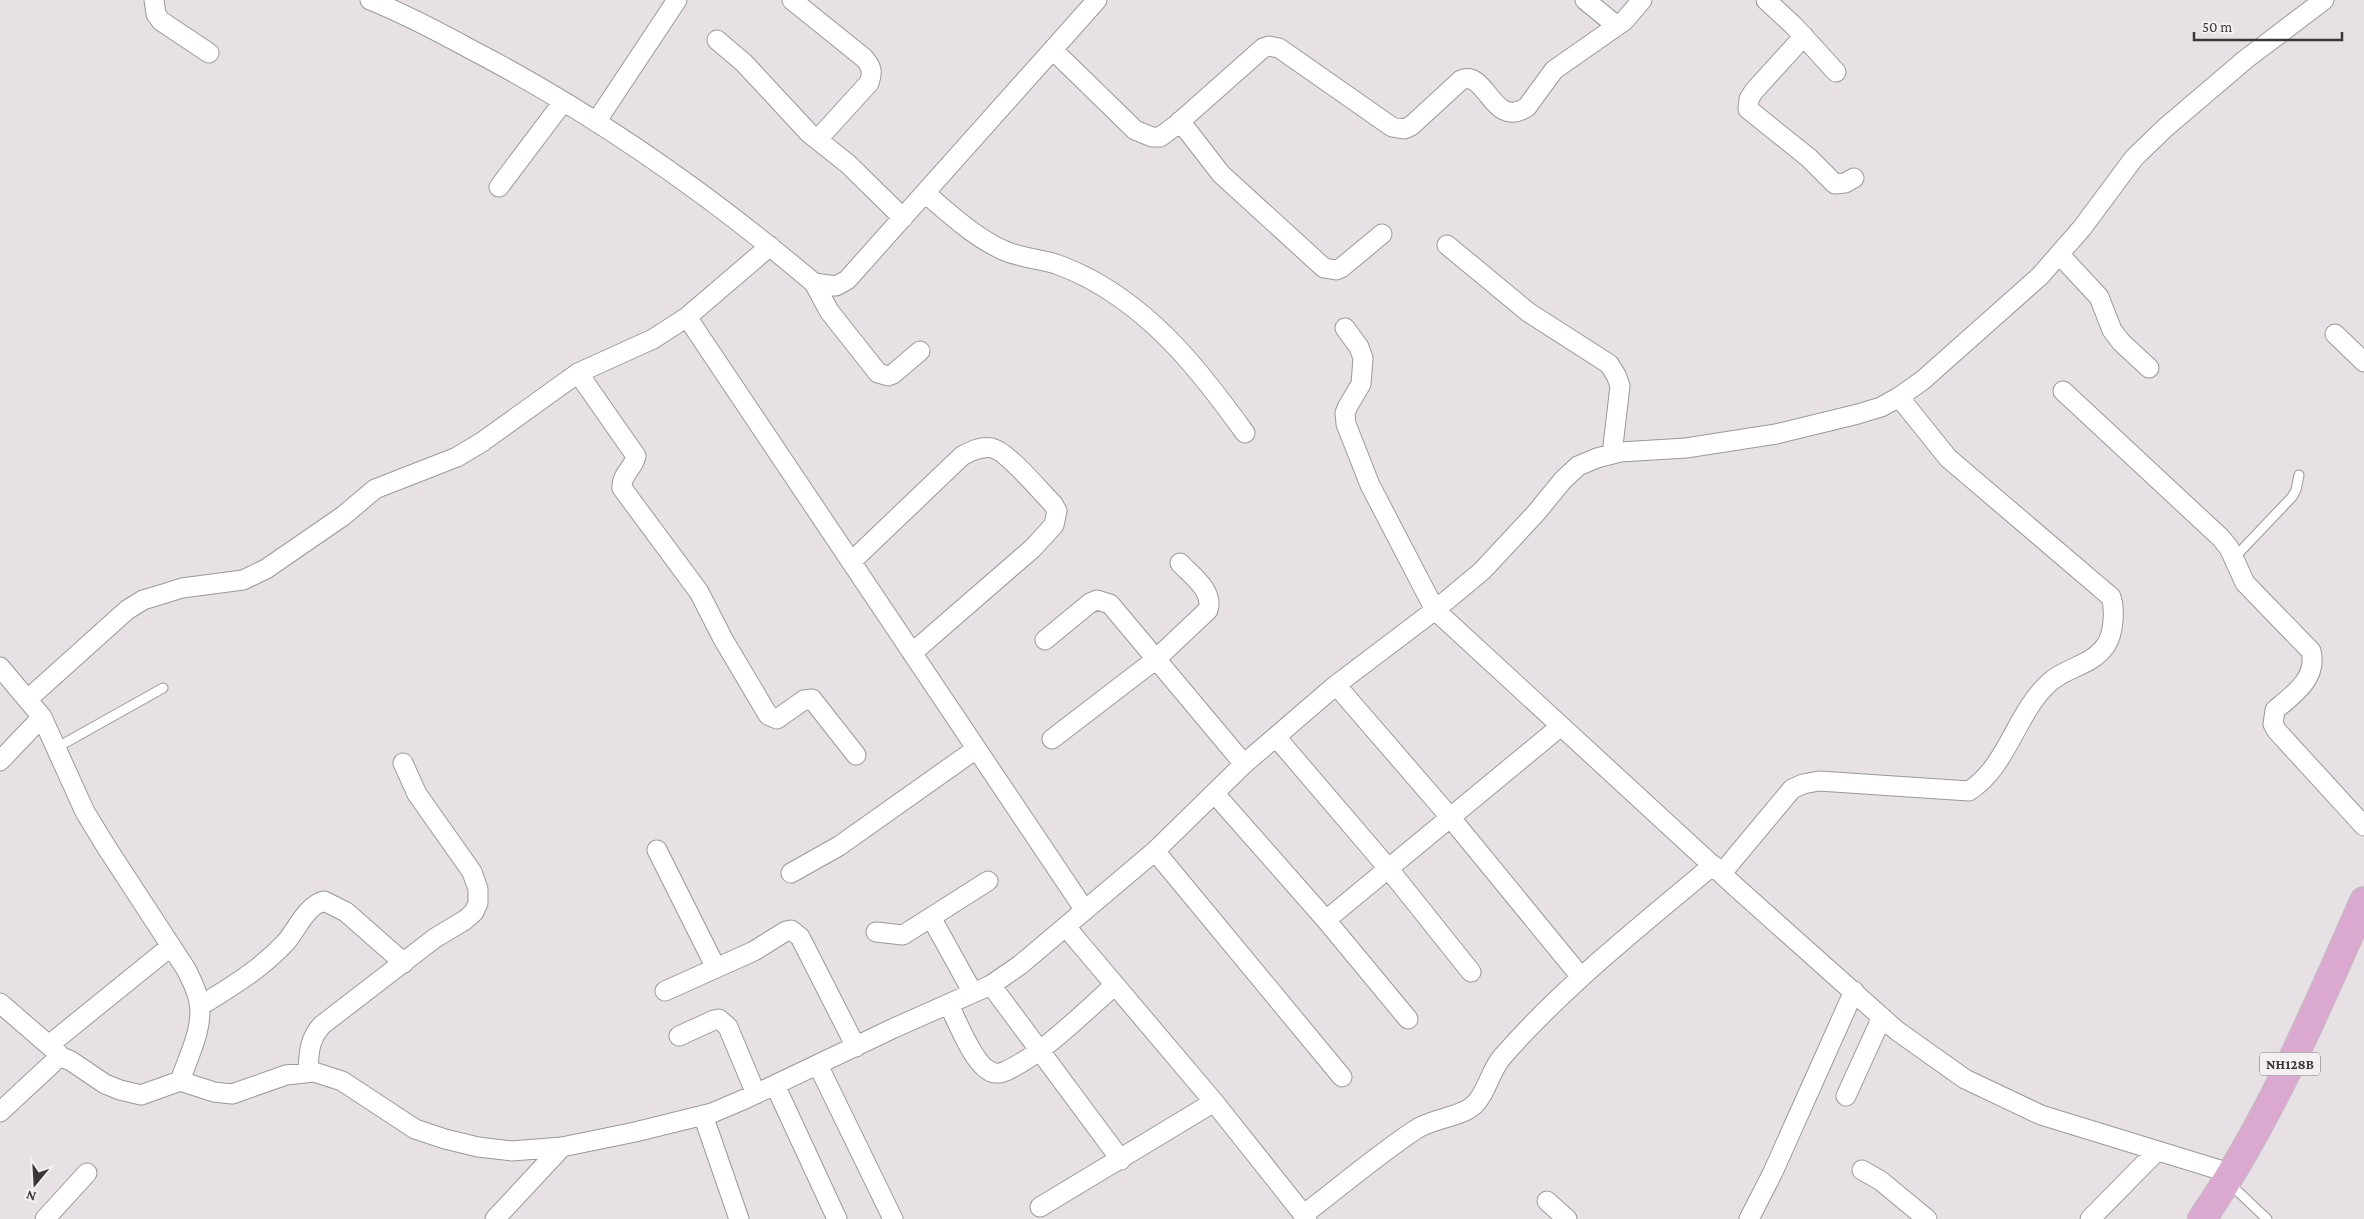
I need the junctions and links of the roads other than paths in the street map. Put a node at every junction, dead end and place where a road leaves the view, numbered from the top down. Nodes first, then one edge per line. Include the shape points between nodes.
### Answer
1 (154, 0) edge
2 (677, 0) edge
3 (792, 0) edge
4 (1097, 0) edge
5 (1584, 0) edge
6 (1642, 0) edge
7 (1766, 0) edge
8 (2324, 0) edge
9 (382, 2) edge
10 (1617, 26) junction
11 (1804, 36) junction
12 (718, 40) dead end
13 (1053, 50) junction
14 (209, 53) dead end
15 (1836, 72) dead end
16 (563, 102) junction
17 (1180, 121) junction
18 (596, 122) junction
19 (818, 140) junction
20 (1854, 178) dead end
21 (499, 187) dead end
22 (925, 193) junction
23 (903, 218) junction
24 (1382, 234) dead end
25 (1447, 245) dead end
26 (770, 246) junction
27 (2059, 254) junction
28 (814, 283) junction
29 (687, 317) junction
30 (1345, 328) dead end
31 (2335, 334) dead end
32 (920, 351) dead end
33 (2364, 362) edge
34 (2149, 368) dead end
35 (578, 374) junction
36 (2063, 391) dead end
37 (1899, 397) junction
38 (1245, 433) dead end
39 (1612, 454) junction
40 (2299, 475) dead end
41 (2234, 558) junction
42 (851, 562) junction
43 (1180, 563) dead end
44 (1435, 610) junction
45 (1046, 640) dead end
46 (912, 653) junction
47 (1155, 660) junction
48 (0, 667) edge
49 (1336, 685) junction
50 (162, 688) dead end
51 (28, 699) junction
52 (42, 717) junction
53 (1561, 726) junction
54 (1276, 737) junction
55 (1052, 739) dead end
56 (56, 748) junction
57 (976, 749) junction
58 (856, 755) dead end
59 (0, 761) edge
60 (403, 763) dead end
61 (1244, 764) junction
62 (1215, 794) junction
63 (1450, 817) junction
64 (2364, 826) edge
65 (657, 850) dead end
66 (1155, 851) junction
67 (1388, 868) junction
68 (1717, 869) junction
69 (791, 873) dead end
70 (988, 881) dead end
71 (2364, 901) edge
72 (1084, 909) junction
73 (932, 919) junction
74 (1326, 920) junction
75 (1066, 927) junction
76 (876, 932) dead end
77 (170, 947) junction
78 (404, 963) junction
79 (716, 968) junction
80 (1472, 972) dead end
81 (1581, 977) junction
82 (991, 985) junction
83 (1115, 985) junction
84 (664, 991) dead end
85 (1854, 991) junction
86 (973, 993) junction
87 (0, 1003) edge
88 (949, 1005) junction
89 (200, 1006) junction
90 (1882, 1017) junction
91 (1408, 1019) dead end
92 (679, 1036) dead end
93 (49, 1045) junction
94 (856, 1047) junction
95 (1039, 1050) junction
96 (64, 1058) junction
97 (818, 1065) junction
98 (308, 1071) junction
99 (1342, 1077) dead end
100 (180, 1081) junction
101 (776, 1085) junction
102 (756, 1094) junction
103 (1846, 1096) dead end
104 (1214, 1102) junction
105 (0, 1112) edge
106 (703, 1114) junction
107 (562, 1146) junction
108 (2157, 1151) junction
109 (1121, 1160) junction
110 (1862, 1170) dead end
111 (88, 1173) dead end
112 (2230, 1177) junction
113 (1547, 1201) dead end
114 (1040, 1208) dead end
115 (1305, 1217) edge
116 (44, 1219) edge
117 (496, 1219) edge
118 (739, 1219) edge
119 (837, 1219) edge
120 (893, 1219) edge
121 (1567, 1219) edge
122 (1749, 1219) edge
123 (1927, 1219) edge
124 (2090, 1219) edge
125 (2202, 1219) edge
126 (2267, 1219) edge

1 - 14 street via 156,14 161,21
2 - 18 street
3 - 19 street via 871,66 868,83
4 - 13 street
5 - 10 street
6 - 10 street
7 - 11 street
8 - 27 street via 2246,59 2165,128 2134,158
9 - 16 street via 517,73
10 - 17 street via 1564,61 1527,107 1514,113 1498,107 1475,81 1466,78 1411,126 1398,129 1279,48 1269,46
11 - 15 street
11 - 20 street via 1754,91 1748,109 1835,184 1845,184
12 - 19 street
13 - 17 street via 1142,134 1160,137
13 - 22 street
16 - 18 street
16 - 21 street
17 - 24 street via 1221,174 1324,268 1341,268
18 - 26 street via 711,199
19 - 23 street via 848,164
22 - 23 street
22 - 38 street via 990,243 1088,278 1156,325 1205,377
23 - 28 street via 847,280 836,286
25 - 39 street via 1528,312 1609,364 1620,386
26 - 28 street
26 - 29 street
27 - 34 street via 2099,297 2112,330
27 - 37 street via 1980,331
28 - 32 street via 829,311 878,373 893,374
29 - 35 street via 653,339
29 - 42 street
30 - 44 street via 1363,358 1361,384 1345,412 1346,424 1370,485
31 - 33 street
35 - 51 street via 457,457 375,489 343,516 266,569 243,580 182,588 144,600 127,610
35 - 58 street via 636,456 623,478 622,488 699,592 723,640 768,715 777,719 804,700 812,700
36 - 41 street via 2221,538
37 - 39 street via 1858,414 1776,434 1686,448
37 - 68 street via 1948,458 2110,597 2113,612 2108,642 2091,660 2049,682 1985,779 1969,791 1819,781 1803,784 1792,789
39 - 44 street via 1578,466 1482,571
40 - 41 lane via 2292,497
41 - 64 street via 2245,582 2302,642 2312,657 2305,682 2275,710 2273,724 2276,731
42 - 46 street
42 - 46 street via 971,450 993,448 1004,454 1053,504 1057,511 1054,525
43 - 47 street via 1208,595 1210,603 1201,618
44 - 49 street
44 - 53 street
45 - 47 street via 1098,600 1110,604
46 - 57 street
47 - 55 street
47 - 61 street
48 - 51 street
49 - 54 street
49 - 63 street
50 - 56 lane
51 - 52 street
52 - 56 street
52 - 59 street
53 - 63 street
53 - 68 street
54 - 61 street
54 - 67 street
56 - 77 street via 86,812
57 - 69 street via 839,846
57 - 72 street
60 - 78 street via 417,794 472,872 478,889 474,912
61 - 62 street
62 - 66 street
62 - 74 street
63 - 67 street
63 - 81 street
65 - 79 street
66 - 72 street
66 - 99 street
67 - 74 street
67 - 80 street
68 - 81 street
68 - 85 street
70 - 73 street
71 - 112 highway, NH128B via 2320,1002 2267,1111
72 - 75 street
73 - 76 street via 904,936
73 - 86 street
74 - 91 street
75 - 82 street
75 - 83 street
77 - 89 street via 186,969
77 - 93 street
78 - 89 street via 346,912 324,900 312,908 293,934 258,969
78 - 98 street via 315,1032 309,1048
79 - 84 street
79 - 94 street via 754,951 786,931 796,933
81 - 115 street via 1502,1057 1476,1103 1468,1110 1416,1129
82 - 86 street
82 - 95 street
83 - 95 street
83 - 104 street
85 - 90 street
85 - 122 street
86 - 88 street
87 - 93 street
88 - 94 street
88 - 95 street via 978,1060 990,1072 1006,1071
89 - 100 street via 198,1025
90 - 103 street
90 - 108 street via 1965,1079 2041,1115
92 - 102 street via 714,1020 724,1022
93 - 96 street
94 - 97 street
95 - 109 street
96 - 100 street via 105,1084 134,1094 151,1093
96 - 105 street via 52,1061
97 - 101 street
97 - 120 street
98 - 100 street via 223,1094
98 - 107 street via 342,1081 407,1124 445,1139 512,1151
101 - 102 street
101 - 119 street
102 - 106 street
104 - 109 street
104 - 115 street
106 - 107 street via 635,1132
106 - 118 street
107 - 117 street
108 - 112 street
108 - 124 street
109 - 114 street
110 - 123 street via 1881,1181
111 - 116 street
112 - 125 highway, NH128B
112 - 126 lane
113 - 121 street

